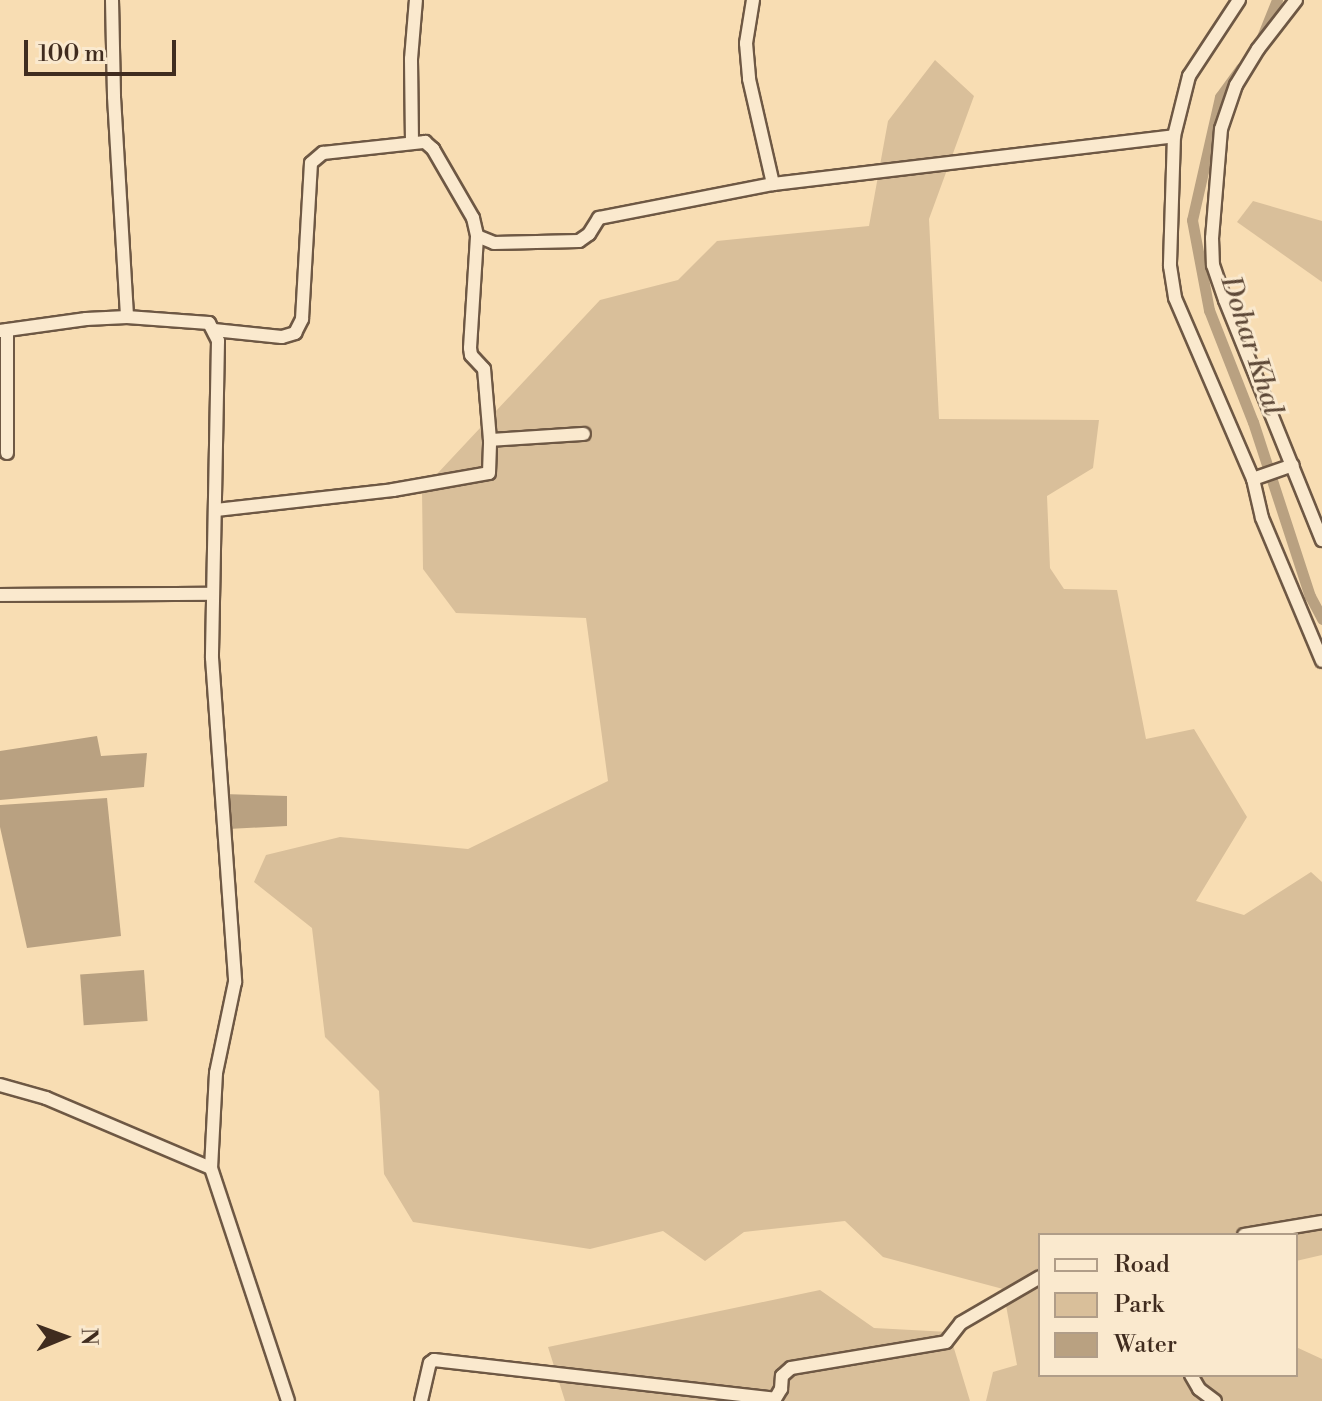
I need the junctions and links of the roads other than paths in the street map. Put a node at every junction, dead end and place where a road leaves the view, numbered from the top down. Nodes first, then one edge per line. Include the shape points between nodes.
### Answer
1 (112, 0) edge
2 (416, 0) edge
3 (753, 0) edge
4 (1239, 0) edge
5 (1296, 0) edge
6 (1174, 136) junction
7 (412, 142) junction
8 (773, 184) junction
9 (477, 236) junction
10 (127, 317) junction
11 (214, 330) junction
12 (3, 331) edge
13 (584, 434) dead end
14 (490, 440) junction
15 (7, 453) dead end
16 (1286, 467) junction
17 (1255, 478) junction
18 (216, 510) junction
19 (1322, 540) edge
20 (212, 594) junction
21 (0, 595) edge
22 (1322, 661) edge
23 (0, 1085) edge
24 (211, 1168) junction
25 (1322, 1222) edge
26 (1256, 1233) edge
27 (1038, 1278) edge
28 (1192, 1377) edge
29 (288, 1401) edge
30 (421, 1401) edge
31 (1215, 1401) edge

1 - 10 street
2 - 7 street
3 - 8 street via 746,43 749,79
4 - 6 street via 1189,76
5 - 16 street via 1236,85 1221,129 1212,238 1213,265
6 - 8 street
6 - 17 street via 1170,266 1175,298
7 - 9 street via 425,142 433,149 473,218
7 - 11 street via 323,153 311,163 302,319 295,333 282,337
8 - 9 street via 599,218 579,241 494,243
9 - 14 street via 470,348 484,369
10 - 11 street via 209,323
10 - 12 street
11 - 18 street
12 - 15 street
13 - 14 street
14 - 18 street via 491,469 484,474
16 - 17 street
16 - 19 street
17 - 22 street via 1262,518
18 - 20 street
20 - 21 street
20 - 24 street via 235,982 216,1073
23 - 24 street via 46,1098
24 - 29 street
25 - 26 street
27 - 30 street via 961,1323 946,1342 791,1368 782,1376 775,1399 434,1360
28 - 31 street

